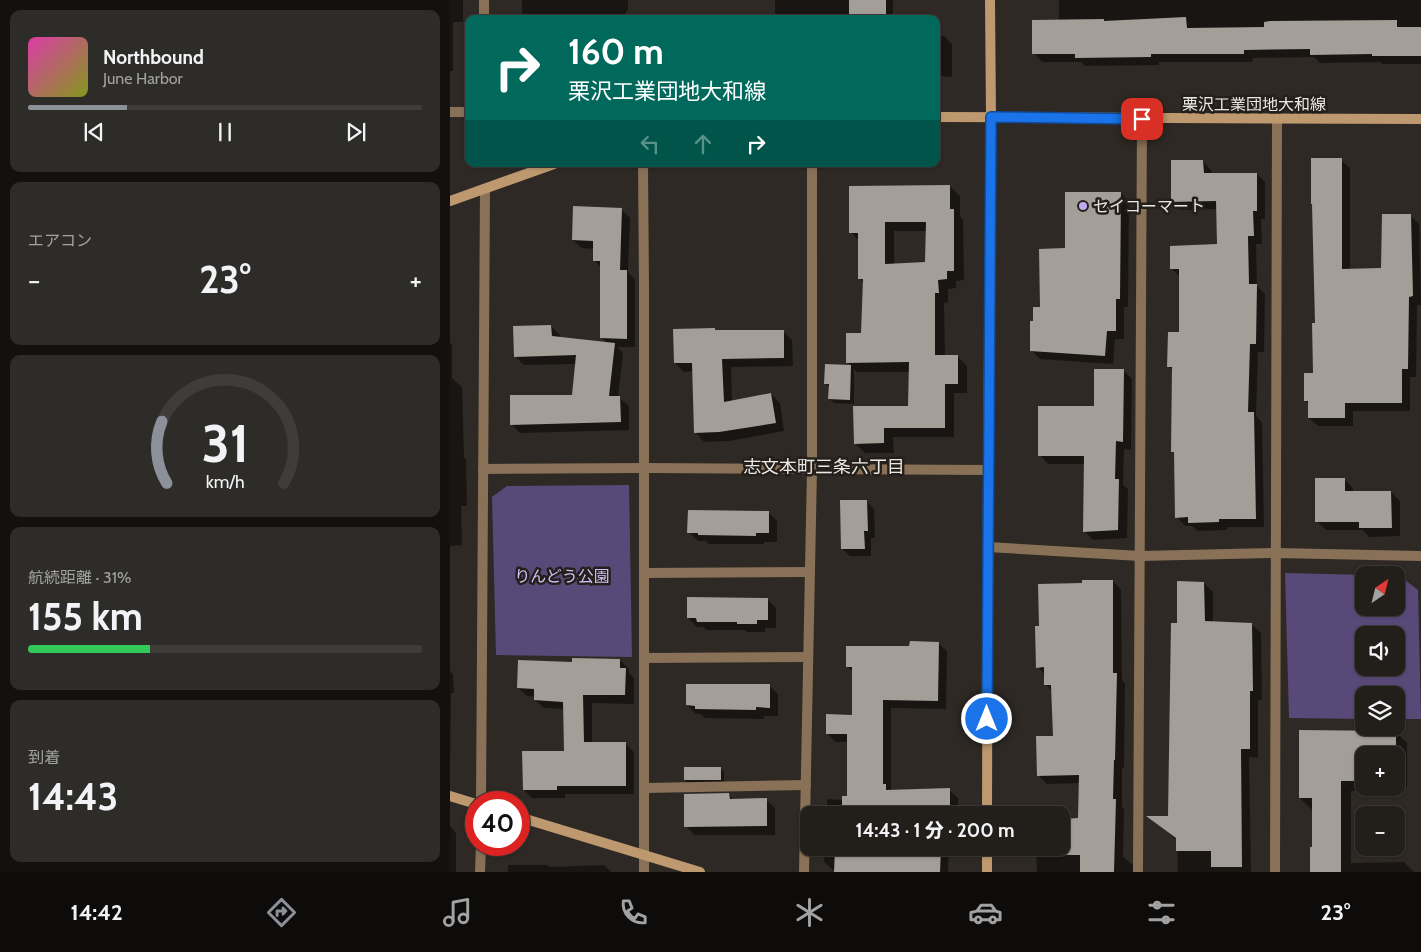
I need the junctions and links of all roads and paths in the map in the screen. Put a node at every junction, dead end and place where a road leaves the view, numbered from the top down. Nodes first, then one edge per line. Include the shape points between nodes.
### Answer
1 (484, 0) edge
2 (990, 0) edge
3 (484, 15) edge
4 (450, 112) edge
5 (465, 112) edge
6 (940, 117) edge
7 (991, 117) junction
8 (1142, 119) junction
9 (1277, 119) junction
10 (1421, 119) edge
11 (546, 167) edge
12 (643, 167) edge
13 (812, 167) edge
14 (484, 190) junction
15 (450, 201) edge
16 (644, 468) junction
17 (483, 469) junction
18 (812, 469) junction
19 (988, 470) junction
20 (988, 547) junction
21 (1276, 553) junction
22 (1140, 556) junction
23 (1421, 556) edge
24 (644, 572) junction
25 (810, 572) junction
26 (808, 657) junction
27 (644, 658) junction
28 (806, 785) junction
29 (645, 788) junction
30 (481, 791) edge
31 (450, 796) edge
32 (465, 801) edge
33 (987, 806) edge
34 (530, 820) edge
35 (644, 855) junction
36 (480, 856) edge
37 (987, 856) edge
38 (480, 872) edge
39 (644, 872) edge
40 (700, 872) edge
41 (804, 872) edge
42 (987, 872) edge
43 (1138, 872) edge
44 (1275, 872) edge

1 - 3 street
2 - 7 street
4 - 5 street
6 - 7 street, 栗沢工業団地大和線
7 - 8 street, 栗沢工業団地大和線
7 - 19 street
8 - 9 street, 栗沢工業団地大和線
8 - 22 street
9 - 10 street, 栗沢工業団地大和線
9 - 21 street
11 - 14 street
12 - 16 street
13 - 18 street
14 - 15 street
14 - 17 street
16 - 17 street
16 - 18 street
16 - 24 street
17 - 30 street
18 - 19 street
18 - 25 street
19 - 20 street
20 - 22 street
20 - 33 street
21 - 22 street
21 - 23 street
21 - 44 street
22 - 43 street
24 - 25 street
24 - 27 street
25 - 26 street
26 - 27 street
26 - 28 street
27 - 29 street
28 - 29 street
28 - 41 street
29 - 35 street
31 - 32 street
34 - 35 street
35 - 39 street
35 - 40 street
36 - 38 street
37 - 42 street

